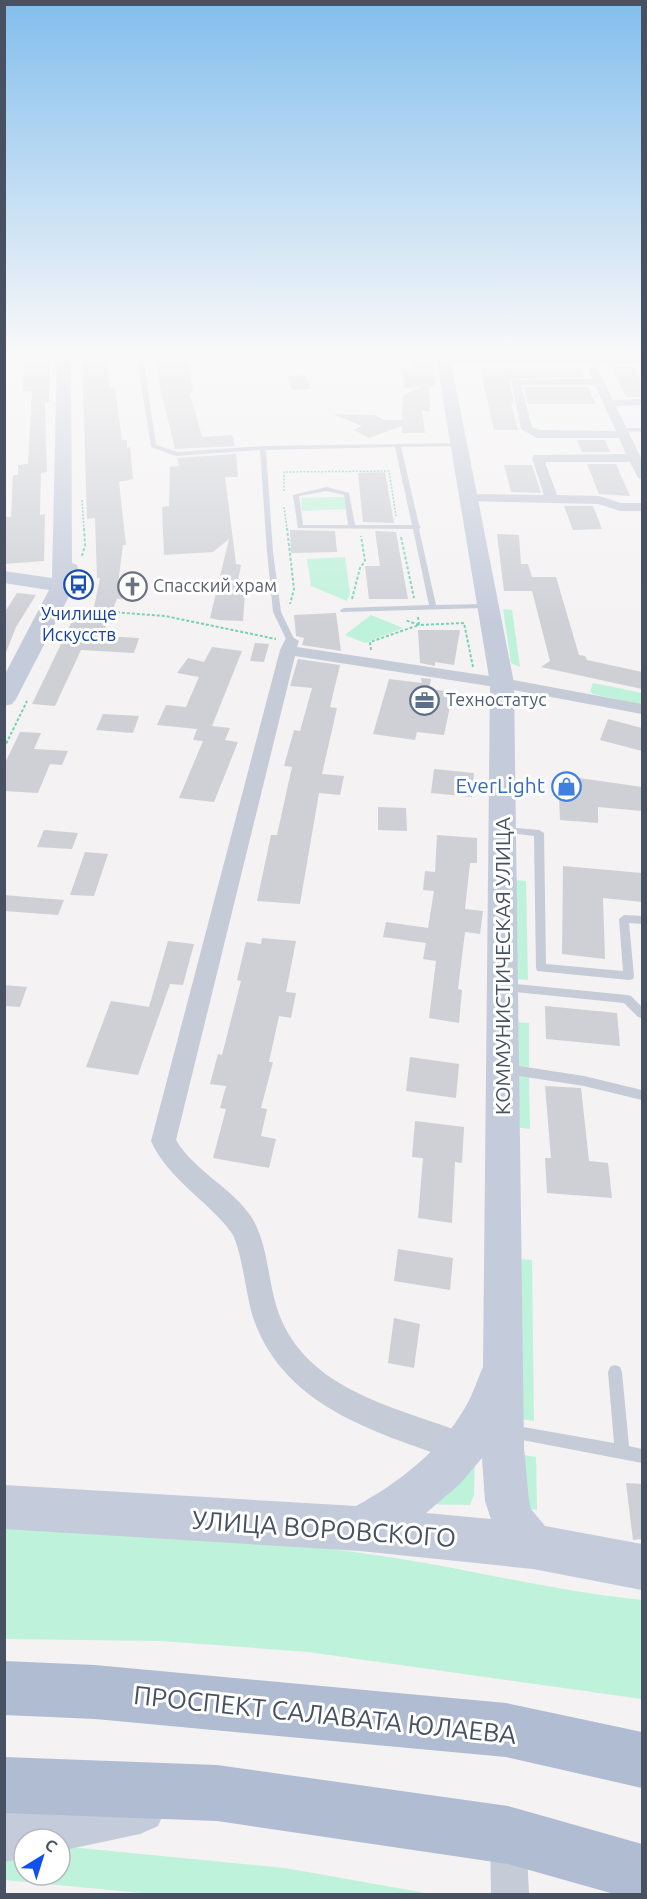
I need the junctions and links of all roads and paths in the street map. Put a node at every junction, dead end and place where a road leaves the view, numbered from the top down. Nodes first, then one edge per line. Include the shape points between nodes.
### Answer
1 (398, 445) edge
2 (63, 446) edge
3 (69, 446) edge
4 (153, 446) edge
5 (370, 446) edge
6 (459, 446) edge
7 (629, 446) edge
8 (263, 448) junction
9 (634, 458) junction
10 (642, 475) edge
11 (284, 494) dead end
12 (469, 498) junction
13 (552, 499) junction
14 (284, 506) dead end
15 (642, 507) edge
16 (352, 526) junction
17 (418, 527) junction
18 (398, 528) junction
19 (4, 577) edge
20 (62, 585) junction
21 (481, 606) dead end
22 (433, 607) junction
23 (416, 608) junction
24 (70, 609) dead end
25 (344, 610) dead end
26 (290, 645) junction
27 (474, 672) dead end
28 (502, 683) junction
29 (4, 699) edge
30 (642, 709) edge
31 (503, 830) junction
32 (642, 920) edge
33 (504, 987) junction
34 (642, 1014) edge
35 (503, 1068) junction
36 (642, 1095) edge
37 (504, 1365) junction
38 (615, 1372) dead end
39 (503, 1431) junction
40 (463, 1448) junction
41 (622, 1452) junction
42 (642, 1456) edge
43 (4, 1507) edge
44 (360, 1529) junction
45 (533, 1546) junction
46 (642, 1567) edge
47 (4, 1688) edge
48 (642, 1760) edge
49 (4, 1785) edge
50 (217, 1792) junction
51 (508, 1835) junction
52 (4, 1836) edge
53 (642, 1873) edge
54 (510, 1894) edge

1 - 17 lane
2 - 20 street
3 - 20 street via 70,575
4 - 8 lane via 176,454
5 - 8 lane
6 - 12 street, КОММУНИСТИЧЕСКАЯ УЛИЦА
7 - 9 street
8 - 26 lane via 277,612
9 - 10 street
9 - 13 street via 538,458
11 - 18 path via 284,472 389,471
12 - 13 street
12 - 28 street, КОММУНИСТИЧЕСКАЯ УЛИЦА
13 - 15 street via 599,500 620,507
14 - 26 path via 294,589
16 - 16 lane via 300,527 297,495 327,489 347,494
16 - 18 lane
17 - 18 lane
17 - 22 lane
18 - 23 path
19 - 20 street
20 - 29 street
21 - 22 lane
22 - 23 lane
23 - 25 lane
23 - 27 path via 419,626 464,623
24 - 26 path via 165,616
26 - 28 street
26 - 40 street via 163,1141 171,1155 241,1224 248,1237 271,1329 285,1354 306,1376 350,1405
28 - 30 street
28 - 31 street, КОММУНИСТИЧЕСКАЯ УЛИЦА
31 - 32 lane via 539,833 541,968 629,976 624,919
31 - 33 street, КОММУНИСТИЧЕСКАЯ УЛИЦА
33 - 34 lane via 627,999
33 - 35 street, КОММУНИСТИЧЕСКАЯ УЛИЦА
35 - 36 lane
35 - 37 street, КОММУНИСТИЧЕСКАЯ УЛИЦА
37 - 39 street, КОММУНИСТИЧЕСКАЯ УЛИЦА
37 - 40 street, КОММУНИСТИЧЕСКАЯ УЛИЦА via 483,1418
38 - 41 lane
39 - 41 lane
39 - 45 street, КОММУНИСТИЧЕСКАЯ УЛИЦА via 505,1492 511,1520
40 - 44 street, КОММУНИСТИЧЕСКАЯ УЛИЦА via 428,1485
41 - 42 lane
43 - 44 street, УЛИЦА ВОРОВСКОГО
44 - 45 street, УЛИЦА ВОРОВСКОГО
45 - 46 street, УЛИЦА ВОРОВСКОГО
47 - 48 main road, ПРОСПЕКТ САЛАВАТА ЮЛАЕВА via 95,1692 506,1730
49 - 50 main road
50 - 51 main road
50 - 52 street
51 - 53 main road
51 - 54 street

